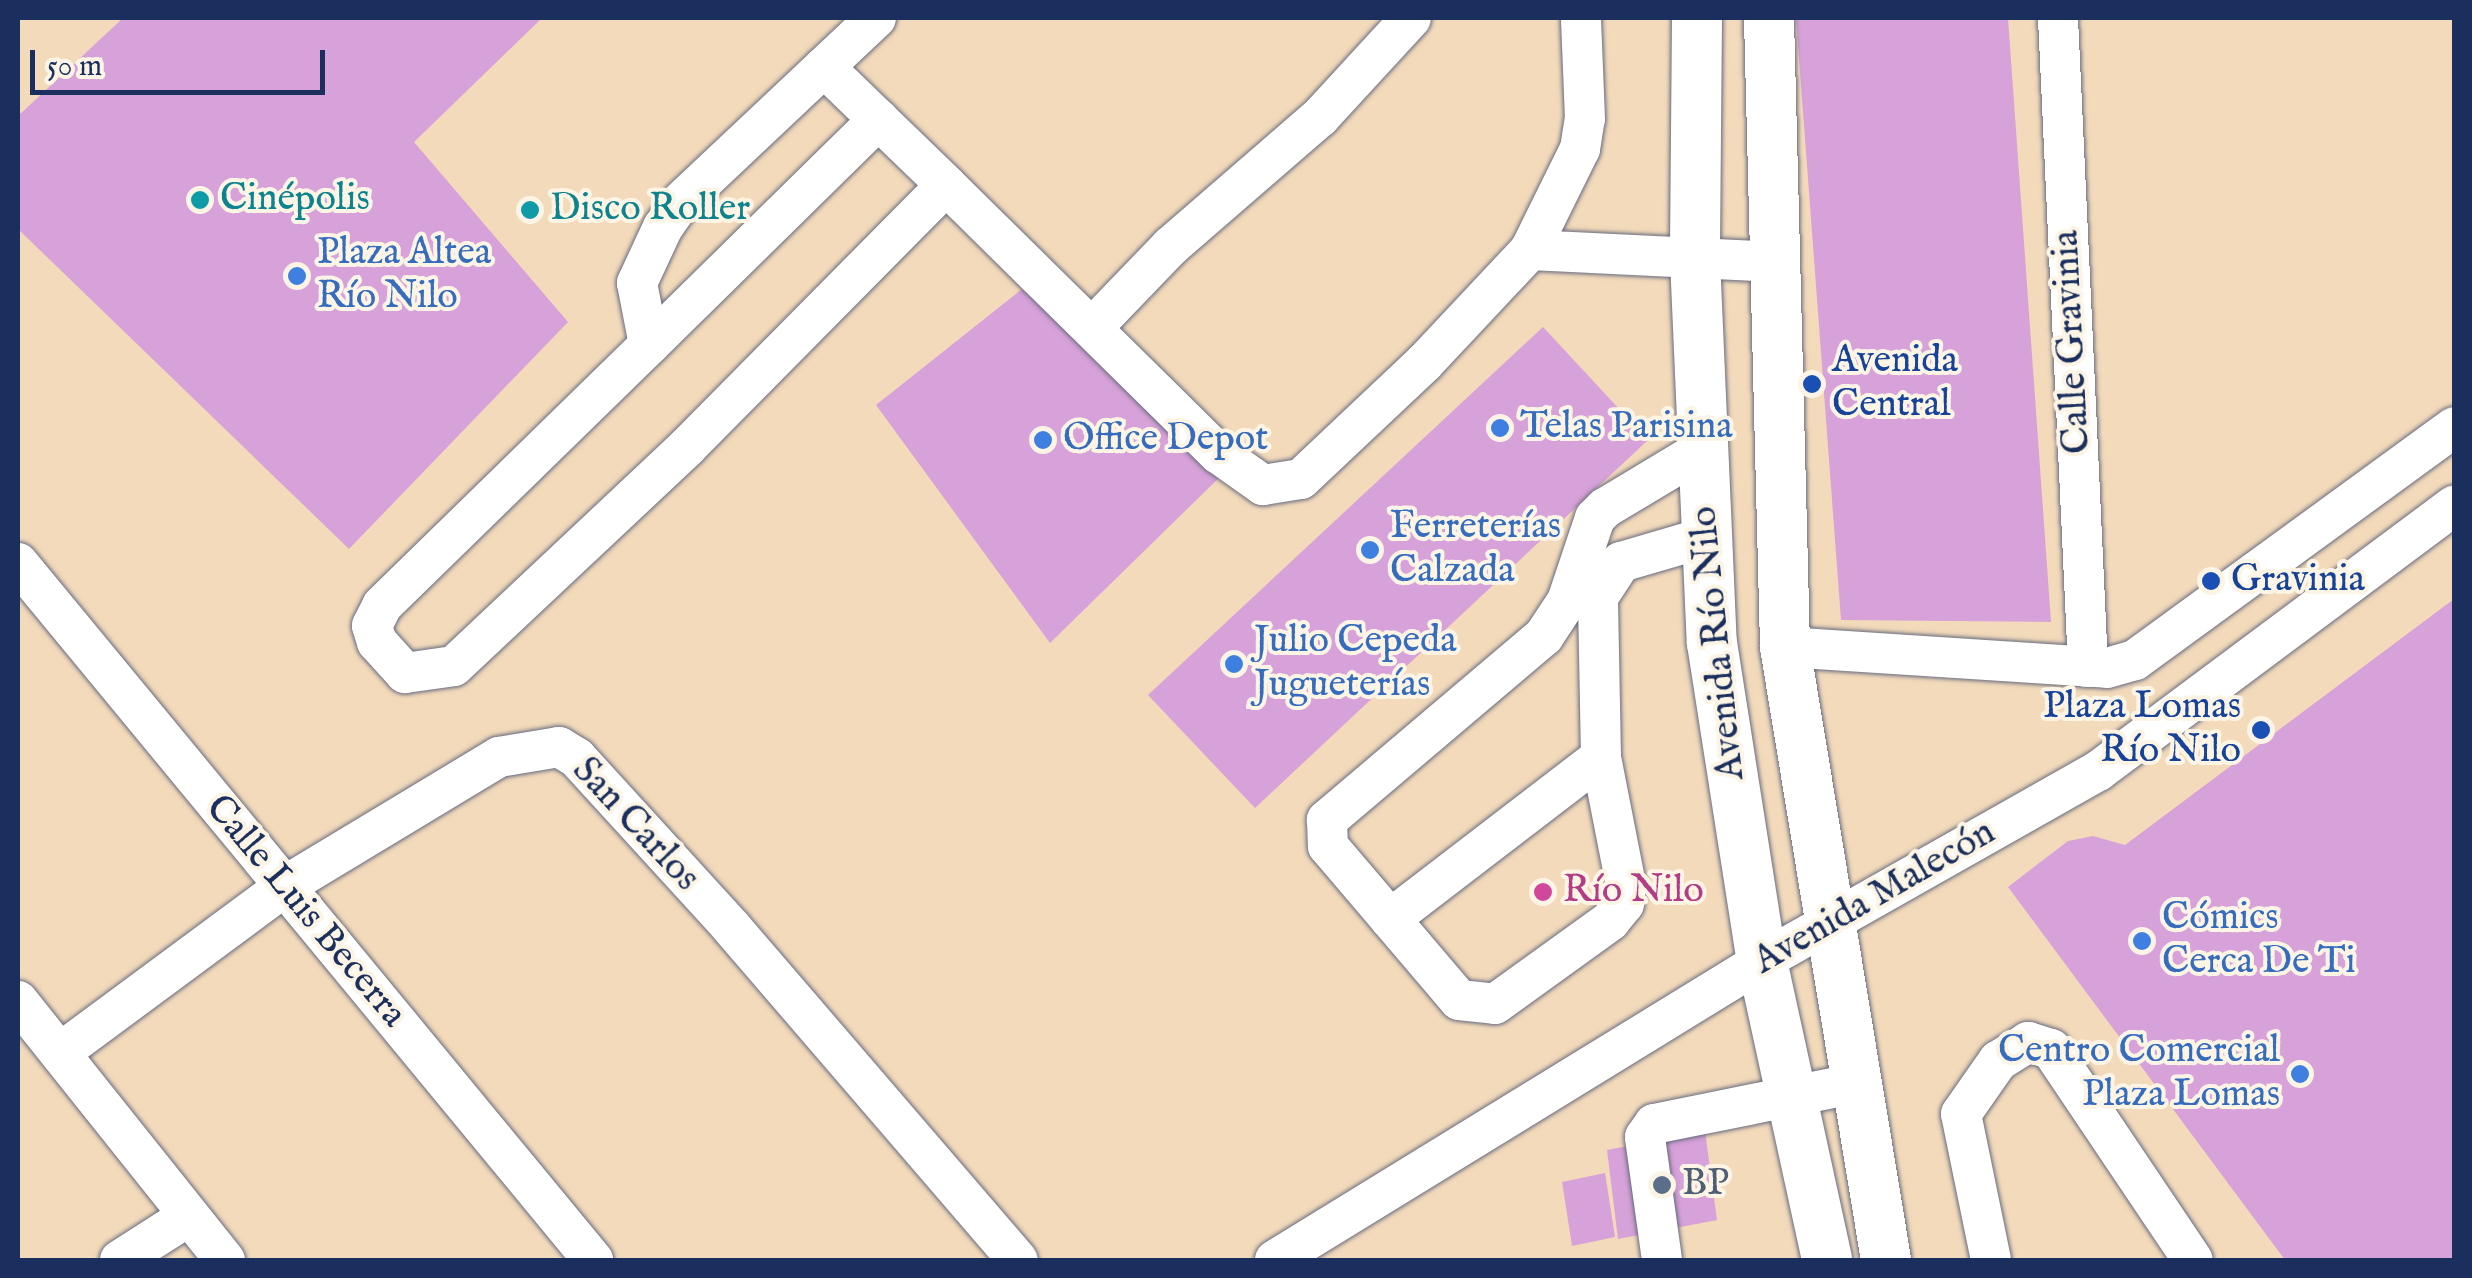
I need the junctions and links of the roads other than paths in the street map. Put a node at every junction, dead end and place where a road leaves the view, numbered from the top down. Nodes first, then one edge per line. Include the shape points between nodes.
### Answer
1 (876, 18) edge
2 (1411, 18) edge
3 (1581, 18) edge
4 (1697, 18) edge
5 (1769, 18) edge
6 (2058, 18) edge
7 (824, 67) junction
8 (1696, 92) junction
9 (1768, 93) junction
10 (879, 119) junction
11 (946, 185) junction
12 (1530, 250) junction
13 (1696, 258) junction
14 (1773, 262) junction
15 (1094, 327) junction
16 (649, 346) junction
17 (2454, 427) edge
18 (1700, 451) junction
19 (2454, 506) edge
20 (1703, 538) junction
21 (18, 563) edge
22 (1785, 646) junction
23 (2088, 667) junction
24 (1601, 757) junction
25 (285, 886) junction
26 (1390, 919) junction
27 (1830, 922) junction
28 (1762, 961) junction
29 (18, 1001) edge
30 (61, 1052) junction
31 (1853, 1084) junction
32 (1794, 1096) junction
33 (189, 1216) junction
34 (120, 1260) edge
35 (226, 1260) edge
36 (593, 1260) edge
37 (1018, 1260) edge
38 (1275, 1260) edge
39 (1662, 1260) edge
40 (1827, 1260) edge
41 (1886, 1260) edge
42 (1992, 1260) edge
43 (2193, 1260) edge

1 - 7 street
2 - 15 street via 1320,117 1172,246
3 - 12 street via 1580,149
4 - 8 main road, Avenida Río Nilo
5 - 9 main road, Avenida Río Nilo
6 - 23 street, Calle Gravinia
7 - 10 street
7 - 16 street via 663,226 637,282
8 - 9 main road
8 - 13 main road, Avenida Río Nilo
9 - 14 main road, Avenida Río Nilo
10 - 11 street
10 - 16 street
11 - 15 street
11 - 16 street via 687,446 454,666 405,673 377,642 372,626 382,606
12 - 13 street
12 - 15 street via 1425,362 1301,479 1284,484 1263,485 1219,454
13 - 14 street
13 - 18 main road, Avenida Río Nilo
14 - 22 main road, Avenida Río Nilo
17 - 23 street via 2158,647 2106,668
18 - 20 main road, Avenida Río Nilo
18 - 26 street via 1605,508 1595,518 1567,601 1544,636 1327,820 1328,846
19 - 27 street, Avenida Malecón via 2098,770
20 - 24 street via 1620,562 1602,587 1596,609
20 - 28 main road, Avenida Río Nilo via 1712,643
21 - 25 street, Calle Luis Becerra
22 - 23 street
22 - 27 main road, Avenida Río Nilo
24 - 26 street
24 - 26 street via 1626,884 1624,904 1610,921 1482,1006 1459,1000
25 - 30 street, San Carlos
25 - 36 street, Calle Luis Becerra
25 - 37 street, San Carlos via 499,756 559,747 577,758 732,928
27 - 28 street, Avenida Malecón
27 - 31 main road, Avenida Río Nilo
28 - 32 main road, Avenida Río Nilo
28 - 38 street, Avenida Malecón
29 - 30 street
30 - 33 street
31 - 32 street
31 - 41 main road, Avenida Río Nilo
32 - 39 street via 1668,1117 1648,1130
32 - 40 main road, Avenida Río Nilo
33 - 34 street
33 - 35 street
42 - 43 street via 1960,1124 1973,1092 2022,1043 2051,1049

